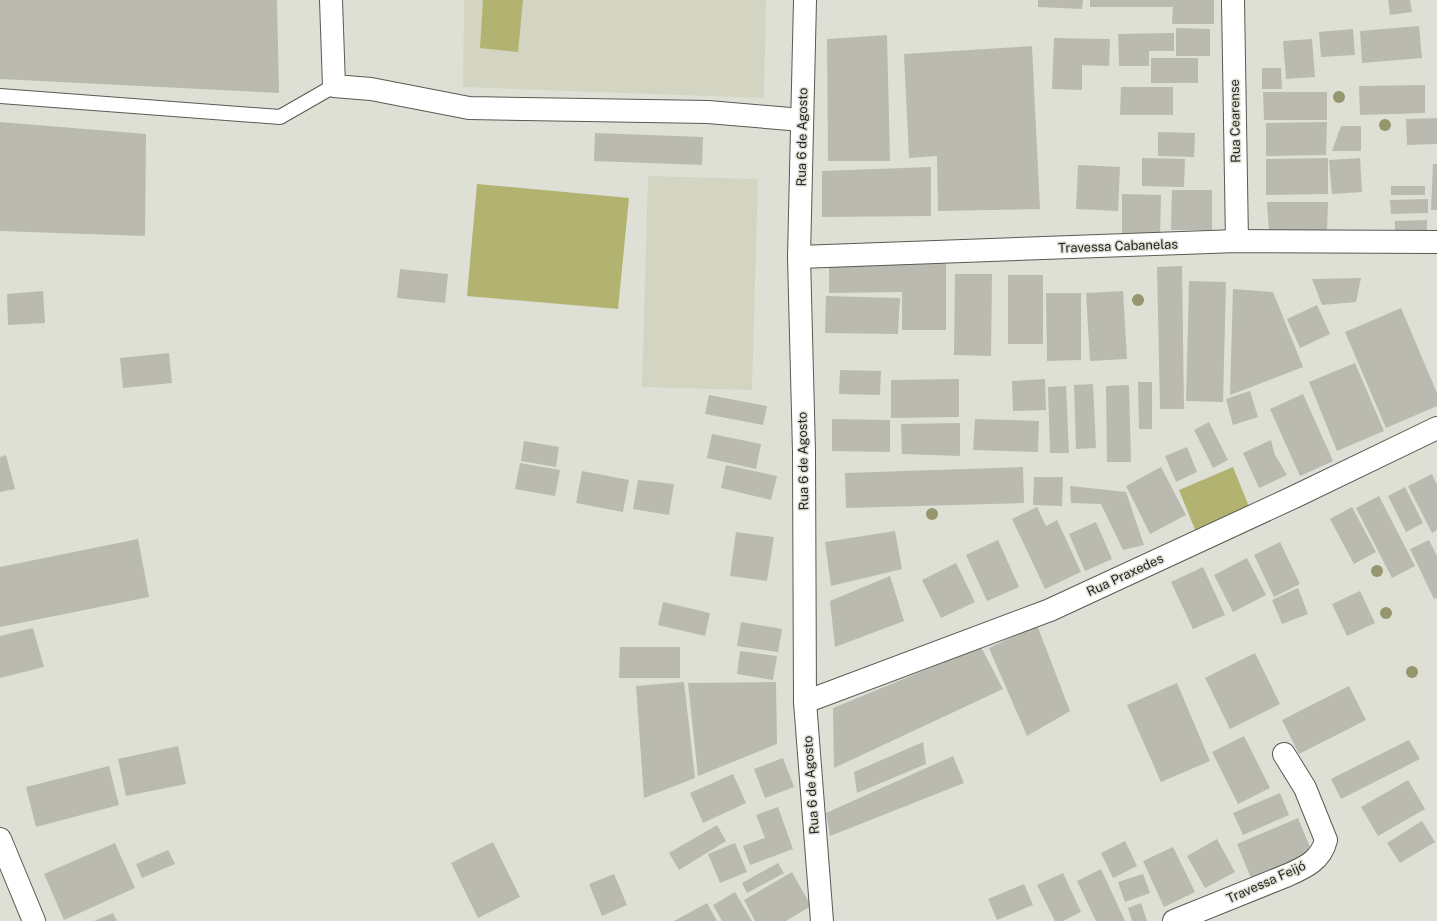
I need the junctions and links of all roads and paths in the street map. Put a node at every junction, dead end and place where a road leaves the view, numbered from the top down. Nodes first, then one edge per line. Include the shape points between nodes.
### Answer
1 (331, 0) edge
2 (805, 0) edge
3 (1233, 0) edge
4 (334, 86) junction
5 (0, 96) edge
6 (802, 120) junction
7 (1237, 241) junction
8 (1437, 242) edge
9 (799, 257) junction
10 (1437, 428) edge
11 (805, 702) junction
12 (1284, 754) dead end
13 (0, 839) edge
14 (34, 921) edge
15 (821, 921) edge
16 (1174, 921) edge

1 - 4 street
2 - 6 street, Rua 6 de Agosto
3 - 7 street, Rua Cearense
4 - 5 lane via 280,117
4 - 6 street via 371,89 469,108 708,112
6 - 9 street, Rua 6 de Agosto
7 - 8 street, Travessa Cabanelas
7 - 9 street, Travessa Cabanelas
9 - 11 street, Rua 6 de Agosto via 804,452
10 - 11 street, Rua Praxedes via 1050,610
11 - 15 street, Rua 6 de Agosto
12 - 16 street, Travessa Feijó via 1305,788 1326,840 1320,856 1300,870
13 - 14 street

